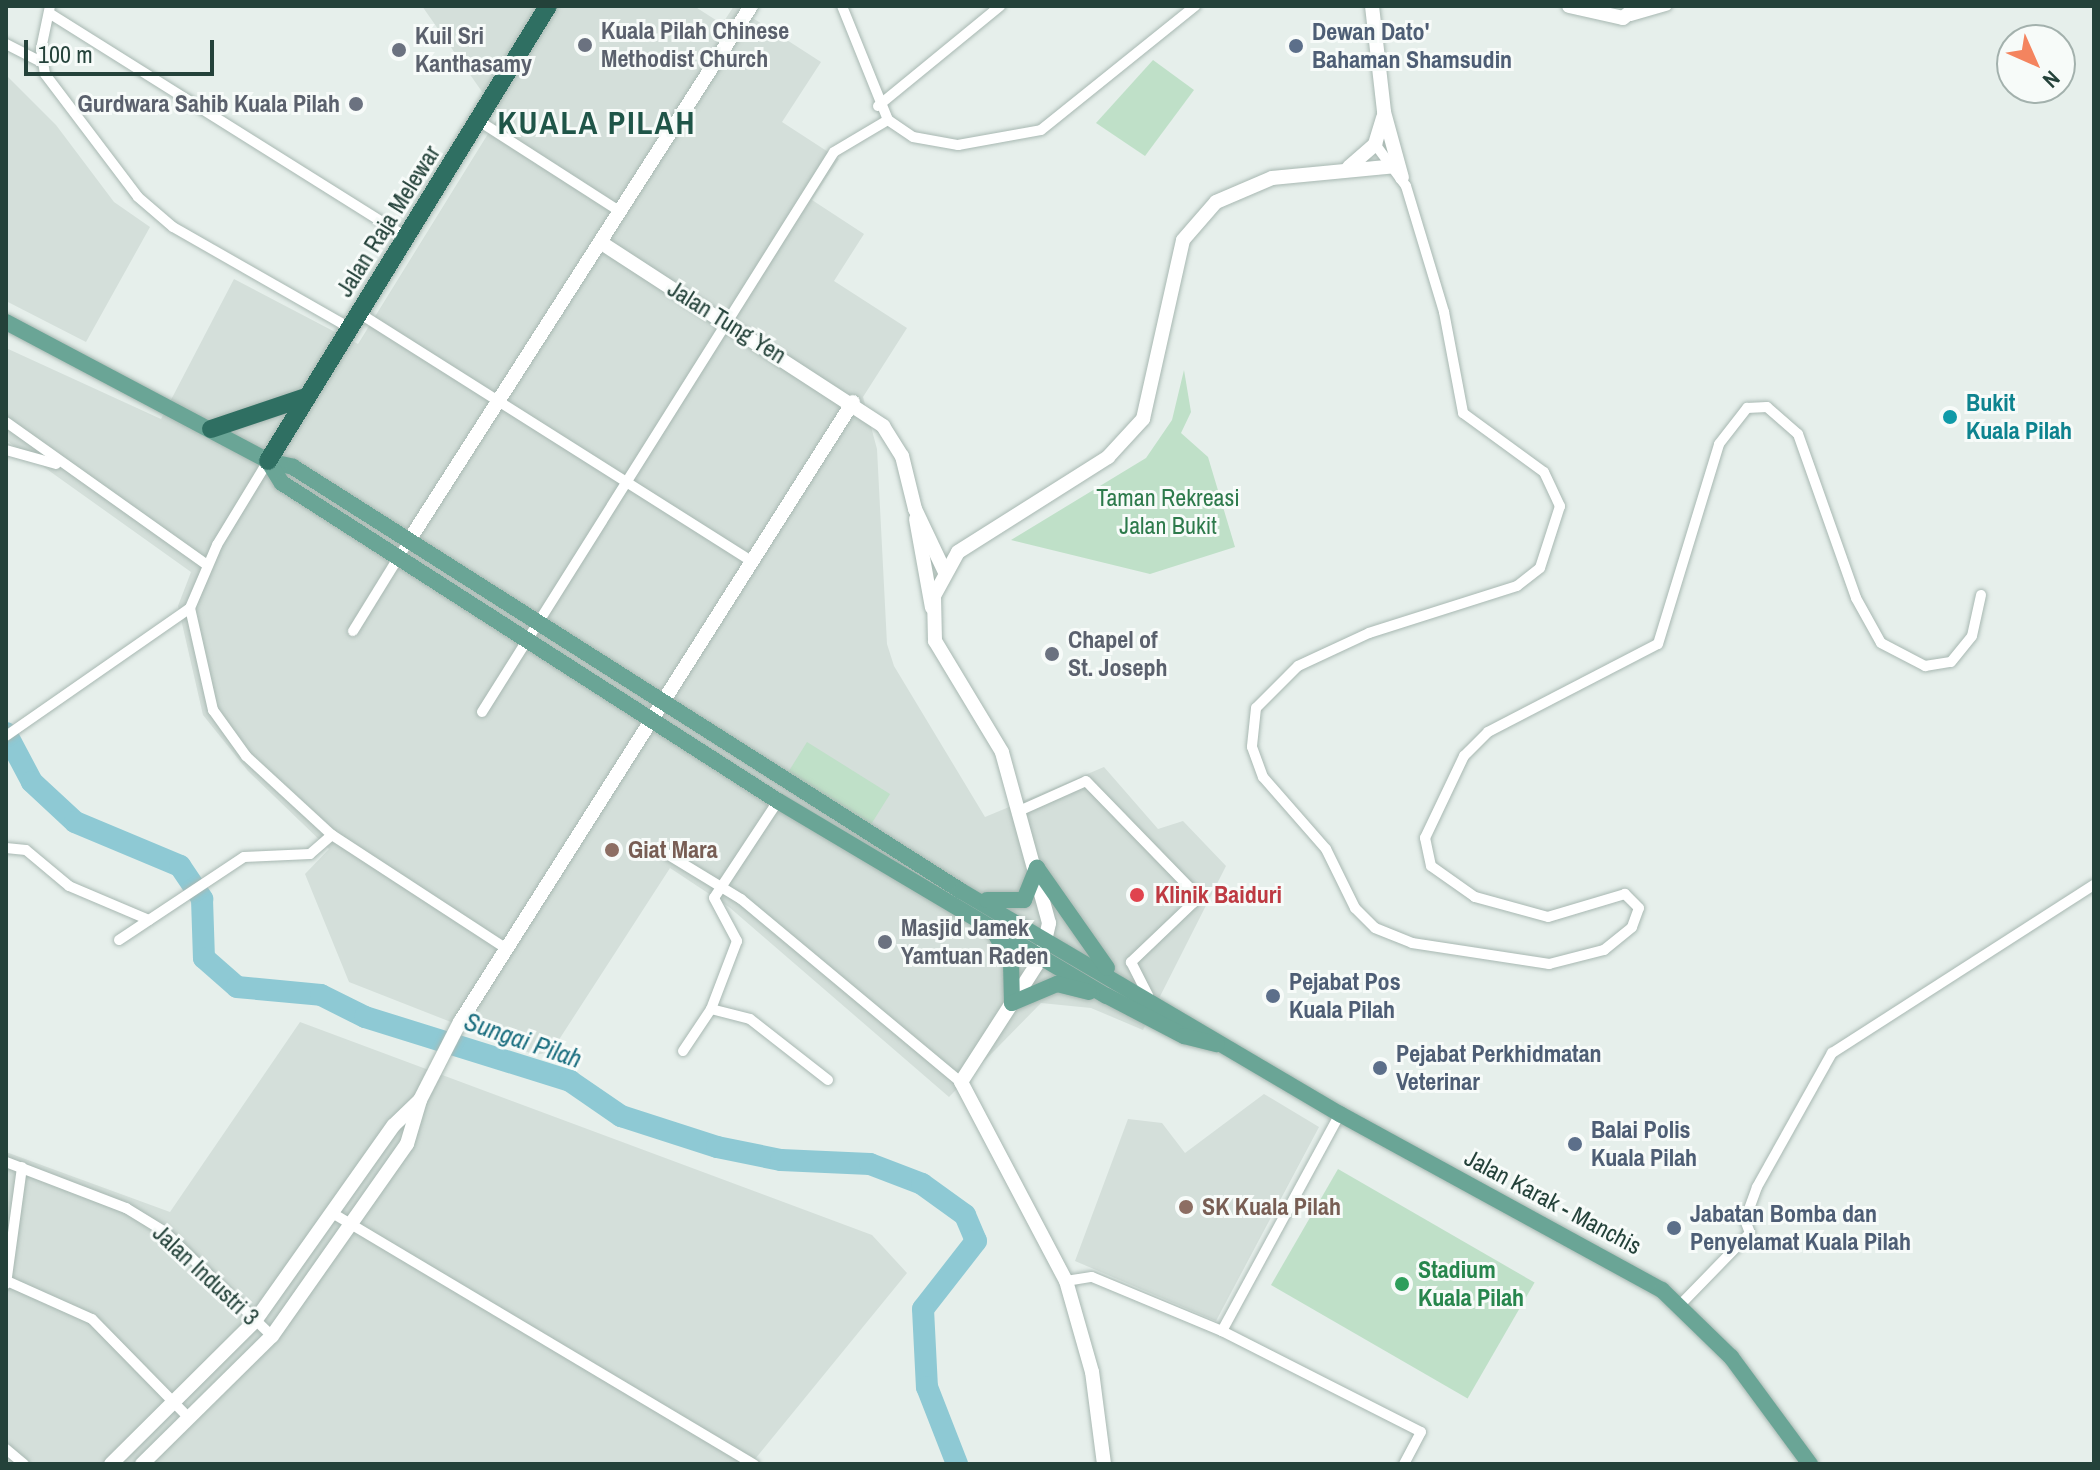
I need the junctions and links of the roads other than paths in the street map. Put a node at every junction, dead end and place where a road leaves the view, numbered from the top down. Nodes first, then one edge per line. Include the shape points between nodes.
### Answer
1 (548, 6) edge
2 (751, 6) edge
3 (842, 6) edge
4 (1000, 6) edge
5 (1195, 6) edge
6 (1372, 6) edge
7 (1570, 6) edge
8 (1667, 6) edge
9 (50, 9) edge
10 (1612, 10) edge
11 (1635, 11) edge
12 (6, 44) edge
13 (41, 62) junction
14 (878, 106) junction
15 (1384, 112) junction
16 (888, 120) junction
17 (479, 121) junction
18 (1375, 144) junction
19 (1345, 169) junction
20 (1399, 172) junction
21 (619, 211) junction
22 (406, 237) junction
23 (600, 242) junction
24 (355, 321) junction
25 (6, 322) edge
26 (729, 324) junction
27 (309, 395) junction
28 (499, 401) junction
29 (853, 402) junction
30 (6, 422) edge
31 (211, 429) junction
32 (6, 450) edge
33 (268, 461) junction
34 (77, 473) junction
35 (628, 483) junction
36 (915, 509) junction
37 (408, 542) junction
38 (399, 558) junction
39 (752, 561) junction
40 (207, 565) junction
41 (944, 570) junction
42 (1981, 595) dead end
43 (190, 608) junction
44 (933, 612) junction
45 (353, 631) dead end
46 (532, 633) junction
47 (482, 712) dead end
48 (656, 713) junction
49 (6, 736) edge
50 (778, 801) junction
51 (1019, 811) junction
52 (332, 835) junction
53 (6, 848) edge
54 (667, 854) dead end
55 (1037, 868) junction
56 (2094, 885) edge
57 (722, 887) junction
58 (961, 891) junction
59 (149, 920) junction
60 (994, 931) junction
61 (119, 940) dead end
62 (1047, 940) junction
63 (507, 949) junction
64 (1041, 958) junction
65 (1120, 981) junction
66 (1107, 996) junction
67 (1148, 996) junction
68 (1012, 1003) junction
69 (711, 1009) junction
70 (1221, 1045) junction
71 (683, 1051) dead end
72 (828, 1080) dead end
73 (961, 1082) junction
74 (420, 1100) junction
75 (1340, 1114) junction
76 (6, 1162) edge
77 (22, 1167) junction
78 (334, 1214) junction
79 (351, 1225) junction
80 (1066, 1281) junction
81 (6, 1283) edge
82 (1681, 1304) junction
83 (255, 1321) junction
84 (1222, 1331) junction
85 (272, 1336) junction
86 (173, 1402) junction
87 (189, 1418) junction
88 (6, 1449) edge
89 (24, 1464) edge
90 (111, 1464) edge
91 (142, 1464) edge
92 (754, 1464) edge
93 (1104, 1464) edge
94 (1404, 1464) edge
95 (1810, 1464) edge

1 - 17 highway, Jalan Raja Melewar
2 - 21 street
3 - 14 street
4 - 14 street
5 - 16 street via 1030,136 939,144
6 - 15 street
7 - 10 street
8 - 11 street
9 - 13 street
9 - 22 street
10 - 11 street
12 - 13 street
13 - 24 street via 68,111 155,214
14 - 16 street
15 - 18 street
15 - 20 street
16 - 26 street via 834,152
17 - 21 street
17 - 22 highway, Jalan Raja Melewar
18 - 19 street
18 - 20 street
19 - 20 street
19 - 41 street via 1256,181 1201,217 1183,240 1143,419 1108,457 970,542
20 - 42 street via 1444,312 1463,413 1544,472 1560,506 1540,568 1517,586 1369,633 1298,666 1256,708 1252,747 1263,777 1326,849 1355,908 1375,928 1412,943 1549,964 1604,950 1632,927 1639,908 1625,894 1548,917 1475,897 1436,872 1425,838 1464,756 1488,732 1658,644 1719,444 1747,408 1767,407 1798,434 1856,598 1881,643 1925,666 1951,662 1972,636
21 - 23 street
22 - 24 highway, Jalan Raja Melewar
23 - 26 street, Jalan Tung Yen
23 - 28 street
24 - 27 highway, Jalan Raja Melewar
24 - 28 street
25 - 31 main road
26 - 29 street, Jalan Tung Yen
26 - 35 street
27 - 31 highway via 282,410
27 - 33 highway, Jalan Raja Melewar
28 - 35 street
28 - 37 street
29 - 36 street, Jalan Tung Yen via 894,439
29 - 39 street
30 - 34 street
31 - 33 main road
32 - 34 street
33 - 37 main road via 293,467
33 - 38 main road via 282,483
33 - 40 street
34 - 40 street
35 - 39 street
35 - 46 street
36 - 41 street
36 - 44 street via 920,572
37 - 38 street
37 - 46 main road
38 - 45 street
38 - 46 main road
39 - 48 street
40 - 43 street
41 - 44 street
43 - 49 street
43 - 52 street via 213,710 246,756
44 - 51 street via 940,654 996,739
46 - 47 street
46 - 48 main road
48 - 50 main road
48 - 58 main road
48 - 63 street
50 - 57 street
50 - 60 main road
51 - 55 street
51 - 67 street via 1086,781 1099,787 1194,892 1193,903 1131,962
52 - 59 street via 310,854 244,857
52 - 63 street
53 - 59 street via 26,850 69,886
54 - 57 street
55 - 58 main road via 1031,892 1014,904
55 - 62 street
55 - 65 main road via 1071,925
56 - 82 street via 1832,1053 1757,1187 1745,1220 1750,1233
57 - 69 street via 714,906 737,941
57 - 73 street
58 - 62 main road
59 - 61 street
60 - 64 main road
60 - 68 main road via 1011,962
62 - 64 street
62 - 65 main road
63 - 74 street via 460,1022
64 - 66 main road
64 - 68 street
65 - 67 main road
66 - 68 main road via 1057,984
66 - 70 main road via 1184,1036
67 - 70 main road
68 - 73 street
69 - 71 street
69 - 72 street via 750,1019
70 - 75 main road, Jalan Karak - Manchis
73 - 80 street
74 - 78 street via 394,1125
74 - 79 street via 407,1144
75 - 82 main road, Jalan Karak - Manchis
75 - 84 street
76 - 77 street, Jalan Industri 3
77 - 81 street
77 - 83 street, Jalan Industri 3 via 126,1208 165,1232
78 - 79 street
78 - 83 street
79 - 85 street
79 - 92 street
80 - 84 street via 1092,1277
80 - 93 street via 1092,1372
81 - 86 street via 92,1319
82 - 95 main road, Jalan Karak - Manchis
83 - 85 street, Jalan Industri 3
83 - 86 street
84 - 94 street via 1421,1432
85 - 87 street
86 - 87 street
86 - 90 street
87 - 91 street
88 - 89 street

